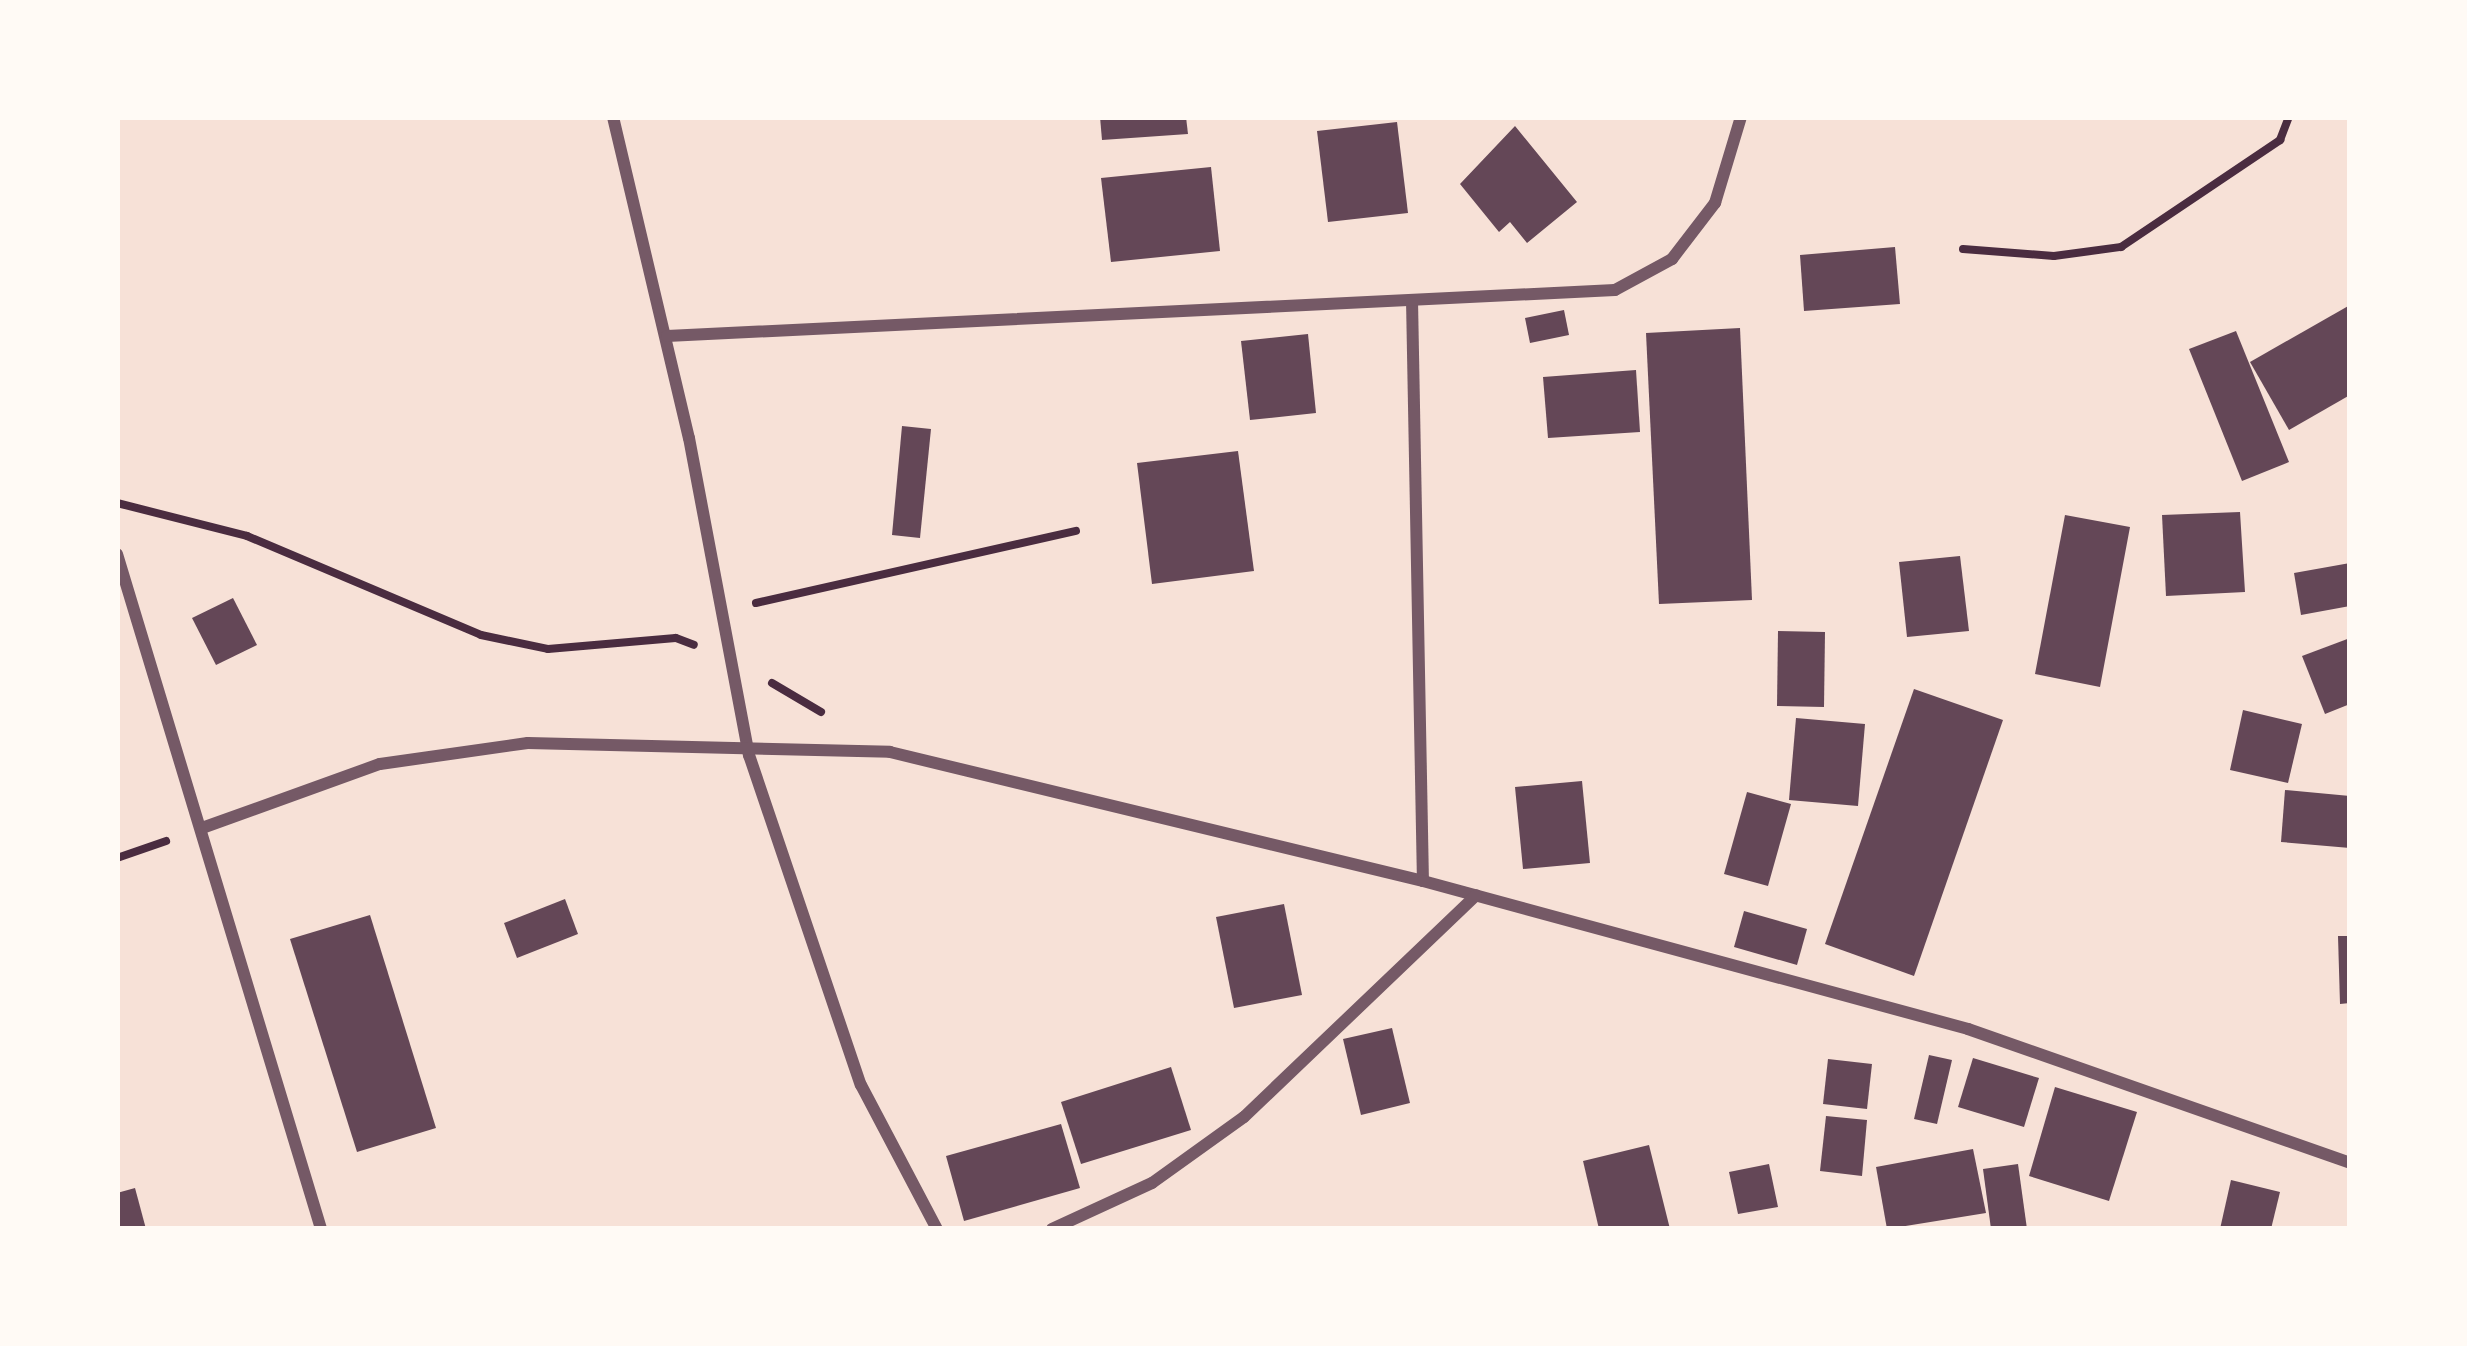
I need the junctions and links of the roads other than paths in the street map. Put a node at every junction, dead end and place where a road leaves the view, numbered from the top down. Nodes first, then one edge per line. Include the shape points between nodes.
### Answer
1 (614, 117) edge
2 (1741, 117) edge
3 (1412, 299) junction
4 (668, 337) junction
5 (117, 554) edge
6 (749, 754) junction
7 (202, 828) junction
8 (1423, 881) junction
9 (1476, 895) junction
10 (2350, 1163) edge
11 (321, 1229) edge
12 (937, 1229) edge
13 (1052, 1229) edge

1 - 4 street
2 - 3 street via 1714,203 1672,259 1616,290
3 - 4 street
3 - 8 street
4 - 6 street
5 - 7 street
6 - 7 street via 528,743 380,764
6 - 8 street via 890,752
6 - 12 street via 861,1085
7 - 11 street
8 - 9 street
9 - 10 street via 1968,1029
9 - 13 street via 1244,1117 1152,1183

